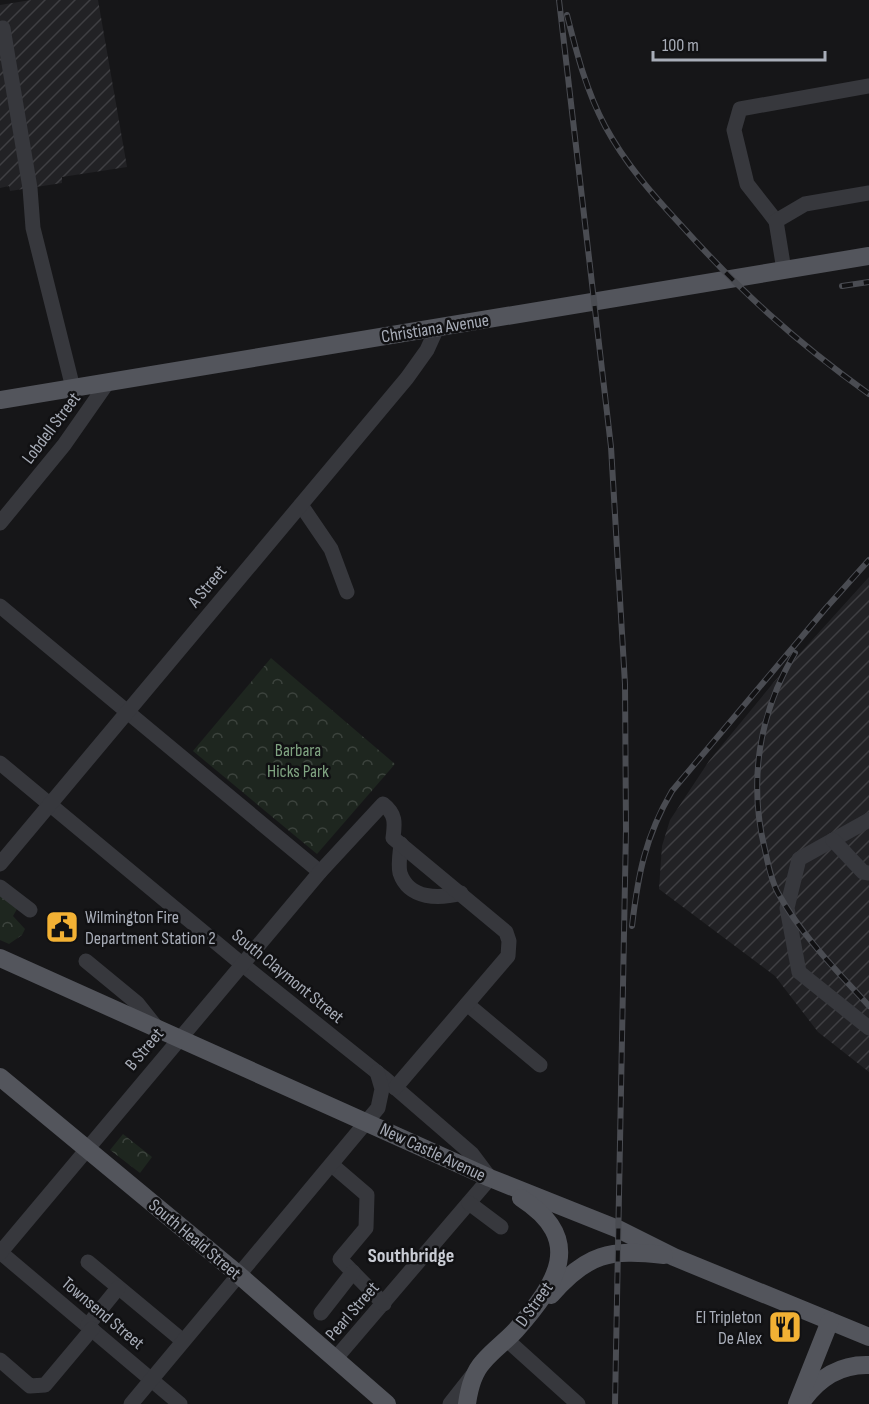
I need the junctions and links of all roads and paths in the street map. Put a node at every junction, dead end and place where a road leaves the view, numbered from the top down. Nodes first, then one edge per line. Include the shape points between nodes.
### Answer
1 (3, 28) dead end
2 (869, 86) edge
3 (869, 193) edge
4 (776, 221) junction
5 (869, 256) edge
6 (784, 270) junction
7 (437, 328) junction
8 (108, 382) junction
9 (73, 388) junction
10 (0, 400) edge
11 (301, 505) junction
12 (0, 523) edge
13 (347, 592) dead end
14 (0, 606) edge
15 (128, 711) junction
16 (0, 763) edge
17 (50, 804) junction
18 (869, 820) edge
19 (833, 840) junction
20 (401, 844) junction
21 (0, 864) edge
22 (320, 872) junction
23 (869, 873) edge
24 (0, 887) edge
25 (461, 894) junction
26 (30, 910) dead end
27 (0, 958) edge
28 (86, 961) dead end
29 (243, 965) junction
30 (467, 1004) junction
31 (157, 1028) junction
32 (869, 1028) edge
33 (179, 1038) junction
34 (540, 1065) dead end
35 (377, 1072) junction
36 (0, 1077) edge
37 (395, 1088) junction
38 (367, 1122) junction
39 (86, 1149) junction
40 (332, 1165) junction
41 (490, 1178) junction
42 (469, 1203) junction
43 (501, 1227) dead end
44 (0, 1252) edge
45 (674, 1257) junction
46 (88, 1262) dead end
47 (353, 1272) junction
48 (239, 1275) junction
49 (118, 1288) junction
50 (384, 1304) junction
51 (321, 1313) dead end
52 (830, 1321) junction
53 (90, 1327) junction
54 (511, 1334) junction
55 (869, 1337) edge
56 (183, 1341) junction
57 (336, 1358) junction
58 (0, 1360) edge
59 (482, 1362) junction
60 (869, 1365) edge
61 (151, 1380) junction
62 (131, 1404) edge
63 (180, 1404) edge
64 (387, 1404) edge
65 (450, 1404) edge
66 (467, 1404) edge
67 (578, 1404) edge
68 (798, 1404) edge

1 - 9 street via 33,228
2 - 4 street via 740,109 734,130 747,184
3 - 4 street via 805,204
4 - 6 street
5 - 6 main road, Christiana Avenue
6 - 7 main road, Christiana Avenue
7 - 8 main road, Christiana Avenue
7 - 11 street, A Street via 428,350 412,372
8 - 9 main road, Christiana Avenue
8 - 12 street, Lobdell Street via 76,430
9 - 10 main road, Christiana Avenue
11 - 13 street via 331,549
11 - 15 street, A Street
14 - 15 street
15 - 17 street, A Street
15 - 22 street
16 - 17 street, South Claymont Street
17 - 21 street, A Street
17 - 29 street, South Claymont Street
18 - 19 street
19 - 23 street via 863,872
19 - 32 street via 799,859 787,908 799,972
20 - 22 street, B Street via 393,838 395,821 383,804
20 - 25 street
20 - 25 street via 400,872 419,894 432,898
22 - 29 street, B Street
24 - 26 street
25 - 30 street via 506,932 509,941 508,957
27 - 31 main road, New Castle Avenue
28 - 31 street via 137,1003
29 - 33 street, B Street
29 - 35 street, South Claymont Street
30 - 34 street
30 - 37 street
31 - 33 main road, New Castle Avenue
33 - 38 main road, New Castle Avenue
33 - 39 street, B Street
35 - 37 street, South Claymont Street
35 - 38 street via 381,1103
36 - 39 main road, South Heald Street
37 - 41 street, South Claymont Street via 472,1154
38 - 40 street
38 - 41 main road, New Castle Avenue
39 - 44 street, B Street
39 - 48 main road, South Heald Street
40 - 47 street via 367,1195 366,1228 340,1260
40 - 48 street
41 - 42 street, Pearl Street
41 - 45 main road, New Castle Avenue via 618,1229
41 - 54 main road, D Street via 545,1215 561,1246 552,1282
42 - 43 street
42 - 50 street, Pearl Street
44 - 53 street, Townsend Street
45 - 52 main road, New Castle Avenue
45 - 54 main road via 618,1252 586,1262
46 - 49 street
47 - 50 street
47 - 51 street
48 - 56 street
48 - 57 main road, South Heald Street
49 - 53 street
49 - 56 street
50 - 57 street, Pearl Street
52 - 55 main road, New Castle Avenue
52 - 68 main road
53 - 58 street via 45,1386 30,1386
53 - 61 street, Townsend Street
54 - 59 main road, D Street
54 - 67 street
56 - 61 street
57 - 64 main road, South Heald Street
59 - 65 street, D Street
59 - 66 main road
60 - 68 main road via 852,1366 829,1375
61 - 62 street
61 - 63 street, Townsend Street

